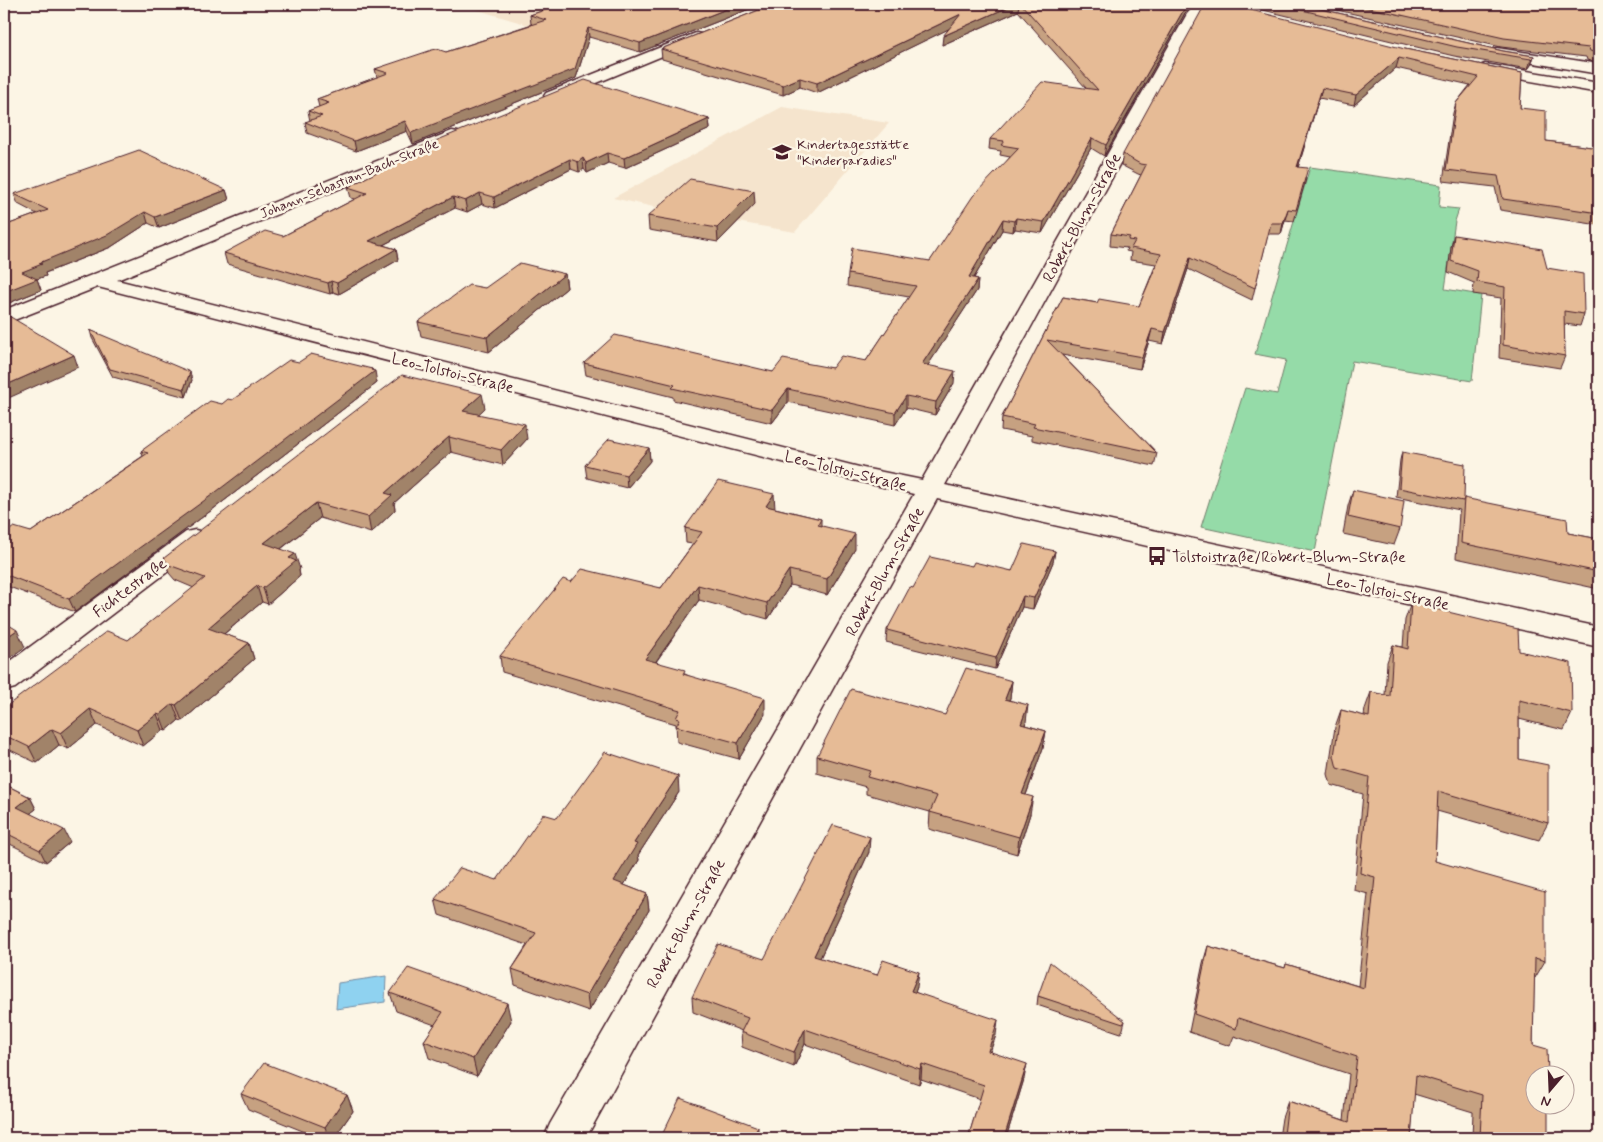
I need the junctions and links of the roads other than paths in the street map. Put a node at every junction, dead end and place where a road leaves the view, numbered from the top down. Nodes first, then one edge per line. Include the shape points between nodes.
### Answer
1 (1204, 4) edge
2 (708, 32) edge
3 (1484, 50) edge
4 (1470, 66) edge
5 (1599, 69) edge
6 (1599, 88) edge
7 (538, 102) edge
8 (464, 132) edge
9 (98, 281) junction
10 (4, 318) edge
11 (419, 364) junction
12 (396, 382) edge
13 (929, 491) junction
14 (215, 523) edge
15 (1599, 637) edge
16 (4, 681) edge
17 (564, 1138) edge

1 - 13 street, Robert-Blum-Straße via 1194,14
2 - 7 street
3 - 5 street
4 - 6 street
8 - 9 street, Johann-Sebastian-Bach-Straße
9 - 10 street, Johann-Sebastian-Bach-Straße
9 - 11 street, Leo-Tolstoi-Straße
11 - 12 street
11 - 13 street, Leo-Tolstoi-Straße
13 - 15 street, Leo-Tolstoi-Straße
13 - 17 street, Robert-Blum-Straße
14 - 16 street, Fichtestraße

